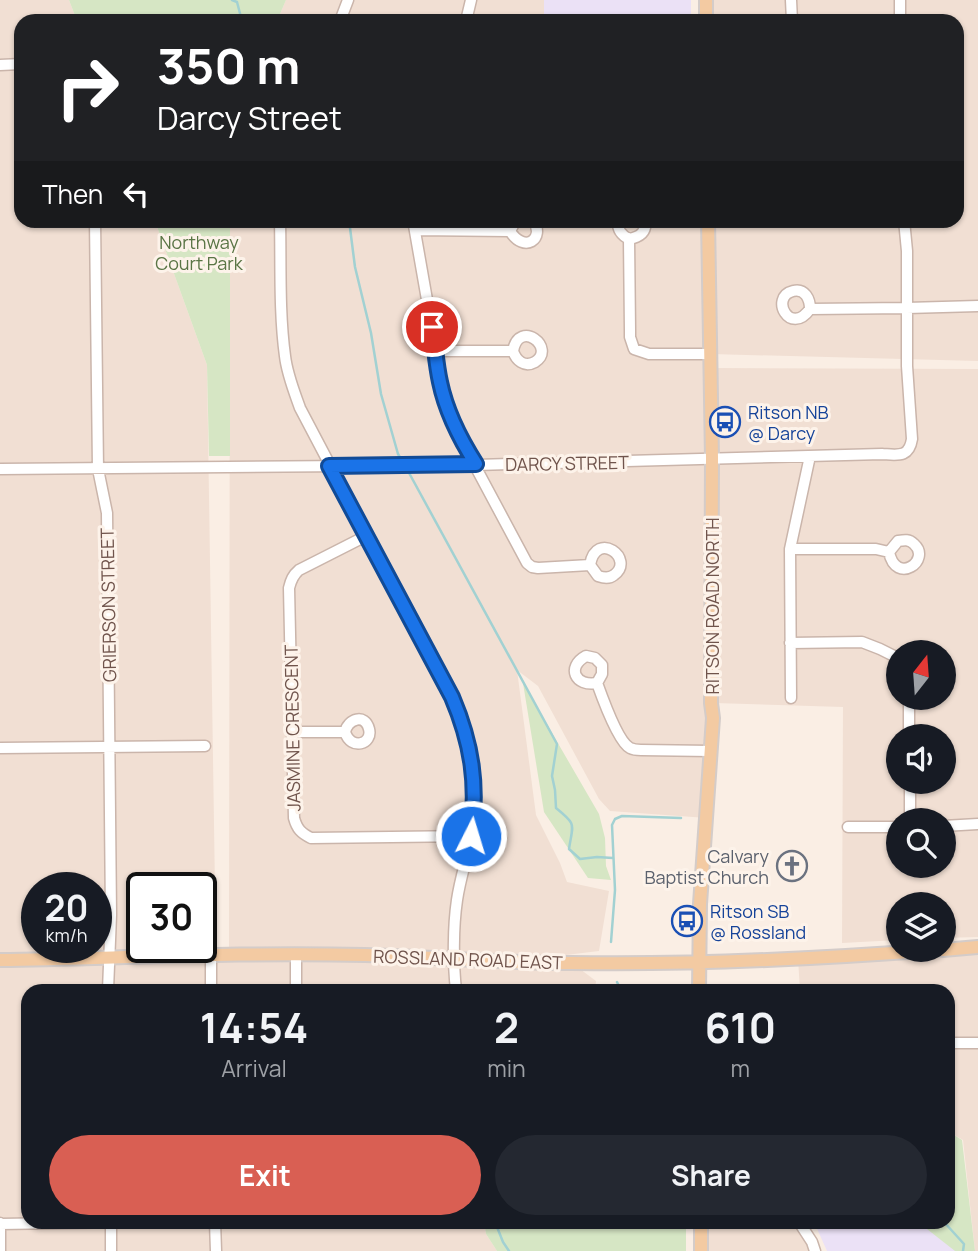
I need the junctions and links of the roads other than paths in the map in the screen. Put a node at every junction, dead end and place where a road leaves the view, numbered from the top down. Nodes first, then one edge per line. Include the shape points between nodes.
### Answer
1 (95, 228) edge
2 (280, 228) edge
3 (415, 228) edge
4 (462, 228) edge
5 (512, 228) edge
6 (537, 228) edge
7 (619, 228) edge
8 (645, 228) edge
9 (708, 228) edge
10 (905, 228) edge
11 (510, 231) junction
12 (629, 239) junction
13 (978, 306) edge
14 (810, 309) dead end
15 (907, 309) junction
16 (436, 351) junction
17 (513, 351) dead end
18 (709, 354) junction
19 (810, 456) junction
20 (712, 458) junction
21 (476, 464) junction
22 (329, 466) junction
23 (0, 469) edge
24 (98, 469) junction
25 (366, 536) junction
26 (790, 549) junction
27 (889, 552) dead end
28 (590, 565) dead end
29 (790, 643) junction
30 (886, 652) edge
31 (597, 683) dead end
32 (790, 698) dead end
33 (292, 732) junction
34 (345, 732) dead end
35 (110, 746) junction
36 (205, 746) dead end
37 (0, 748) edge
38 (711, 751) junction
39 (978, 824) edge
40 (956, 825) edge
41 (848, 827) dead end
42 (886, 827) edge
43 (471, 836) junction
44 (111, 872) edge
45 (978, 947) edge
46 (956, 949) edge
47 (886, 954) edge
48 (296, 955) junction
49 (217, 956) edge
50 (455, 959) junction
51 (0, 960) edge
52 (21, 960) edge
53 (109, 963) edge
54 (211, 963) edge
55 (699, 963) junction
56 (108, 984) edge
57 (211, 984) edge
58 (296, 984) edge
59 (456, 984) edge
60 (699, 984) edge
61 (978, 1042) edge
62 (955, 1043) edge
63 (0, 1223) edge
64 (21, 1223) edge
65 (111, 1229) edge
66 (215, 1229) edge
67 (701, 1229) edge
68 (804, 1229) edge
69 (0, 1251) edge
70 (111, 1251) edge
71 (216, 1251) edge
72 (701, 1251) edge
73 (815, 1251) edge

1 - 24 street, GRIERSON STREET
2 - 22 street via 288,371 306,422
3 - 16 street
4 - 11 street
5 - 11 street
6 - 11 street via 535,238 525,243
7 - 12 street
8 - 12 street
9 - 18 main road, RITSON ROAD NORTH
10 - 15 street
12 - 18 street via 634,349 649,354
13 - 15 street
14 - 15 street
15 - 19 street, DARCY STREET via 910,448 896,455
16 - 17 street
16 - 21 street via 448,409
18 - 20 main road, RITSON ROAD NORTH
19 - 20 street, DARCY STREET
19 - 26 street
20 - 21 street, DARCY STREET
20 - 38 main road, RITSON ROAD NORTH
21 - 22 street, DARCY STREET
21 - 28 street via 532,567
22 - 24 street, DARCY STREET
22 - 25 street
23 - 24 street, DARCY STREET
24 - 35 street, GRIERSON STREET via 107,513
25 - 33 street, JASMINE CRESCENT via 293,575 289,589
25 - 43 street via 464,724 474,791
26 - 27 street
26 - 29 street
29 - 30 street via 862,642
29 - 32 street
31 - 38 street via 627,747
33 - 34 street
33 - 43 street, JASMINE CRESCENT via 294,818 303,834 310,838
35 - 36 street
35 - 37 street
35 - 44 street, GRIERSON STREET
38 - 55 main road, RITSON ROAD NORTH
39 - 40 street
41 - 42 street
43 - 50 street via 457,901
45 - 46 main road
47 - 55 main road, ROSSLAND ROAD EAST
48 - 49 main road, ROSSLAND ROAD EAST
48 - 50 main road, ROSSLAND ROAD EAST
48 - 58 street
50 - 55 main road, ROSSLAND ROAD EAST
50 - 59 street
51 - 52 main road, ROSSLAND ROAD EAST
53 - 56 street, GRIERSON STREET
54 - 57 street
55 - 60 main road, RITSON ROAD NORTH
61 - 62 street
63 - 64 street
63 - 69 street
65 - 70 street
66 - 71 street
67 - 72 main road
68 - 73 street

